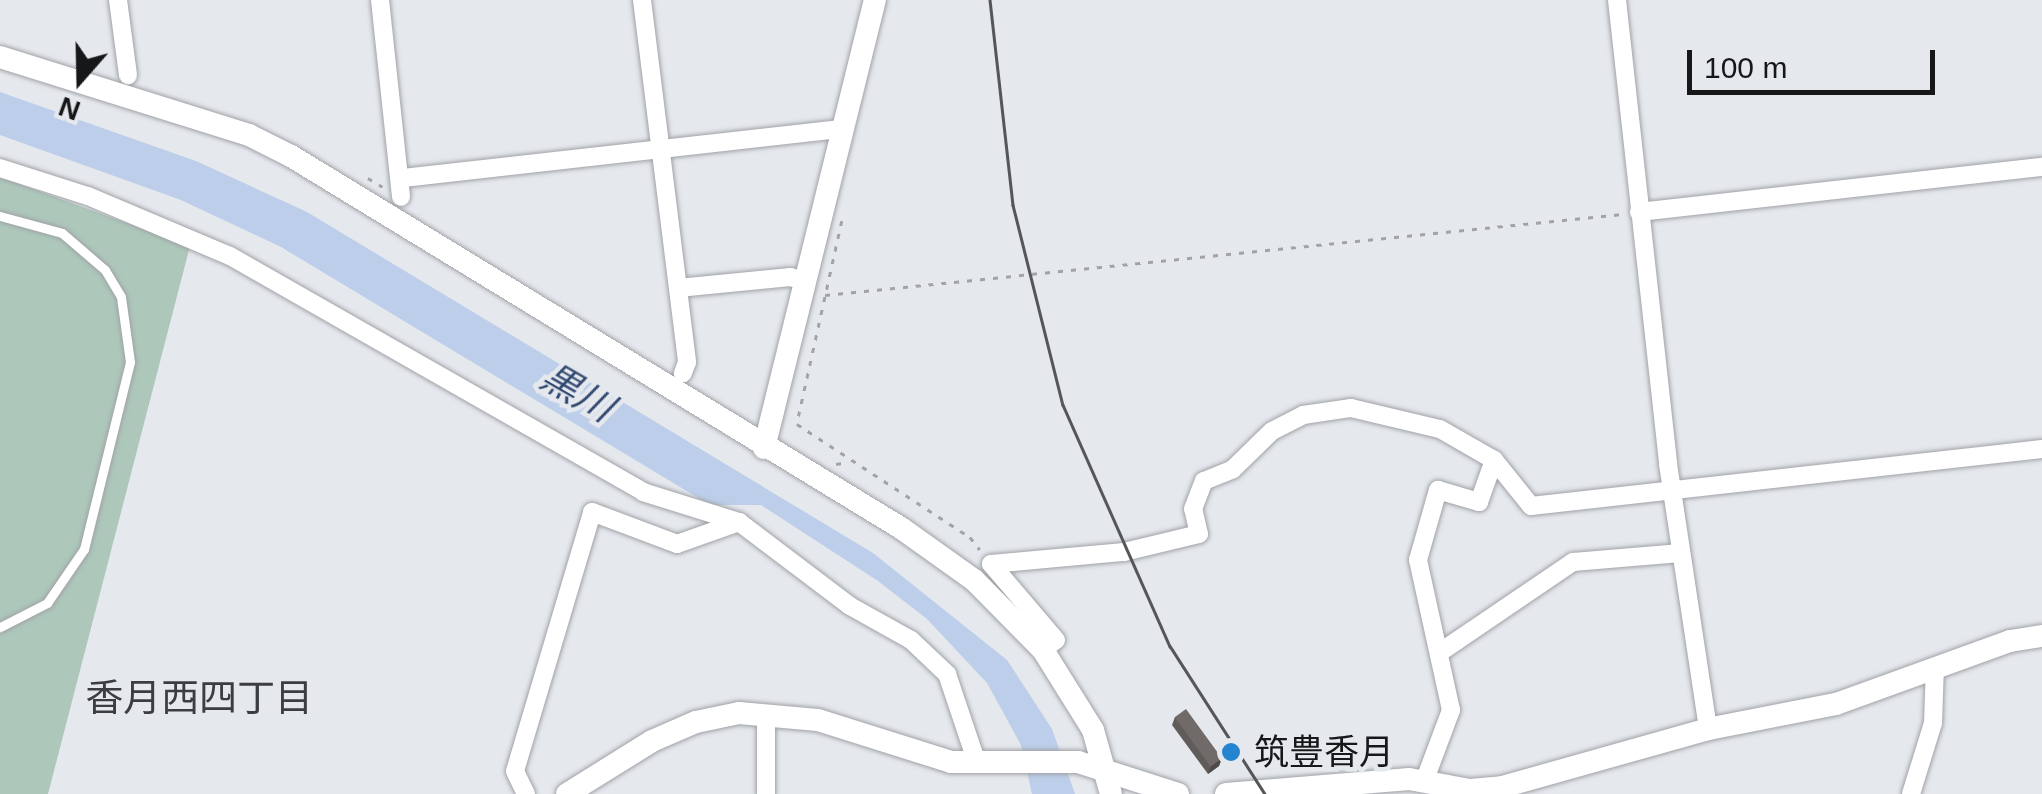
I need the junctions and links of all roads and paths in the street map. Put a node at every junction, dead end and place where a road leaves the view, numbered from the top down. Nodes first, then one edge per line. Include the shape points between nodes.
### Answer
1 (118, 0) edge
2 (380, 0) edge
3 (642, 0) edge
4 (875, 0) edge
5 (1617, 0) edge
6 (0, 57) edge
7 (128, 75) dead end
8 (843, 129) junction
9 (660, 149) junction
10 (2042, 167) edge
11 (0, 168) edge
12 (402, 178) junction
13 (401, 197) dead end
14 (1639, 212) junction
15 (0, 216) edge
16 (842, 220) dead end
17 (678, 288) junction
18 (815, 288) junction
19 (683, 374) dead end
20 (764, 448) junction
21 (2042, 450) edge
22 (1494, 460) junction
23 (1672, 493) junction
24 (739, 522) junction
25 (1681, 554) junction
26 (991, 564) junction
27 (0, 627) edge
28 (2042, 636) edge
29 (1043, 650) junction
30 (1438, 653) junction
31 (1935, 667) junction
32 (766, 715) junction
33 (1708, 729) junction
34 (987, 763) junction
35 (1106, 768) junction
36 (1424, 782) junction
37 (526, 794) edge
38 (568, 794) edge
39 (766, 794) edge
40 (1111, 794) edge
41 (1178, 794) edge
42 (1226, 794) edge
43 (1911, 794) edge

1 - 7 street
2 - 12 street
3 - 9 street
4 - 8 street
5 - 14 street
6 - 20 street via 250,135
8 - 9 street
8 - 18 street
9 - 12 street
9 - 17 street
10 - 14 street
11 - 24 street via 88,196 230,256 643,492
12 - 13 street
14 - 18 path
14 - 23 street
15 - 27 lane via 62,233 105,270 121,298 130,362 84,549 47,603
16 - 18 path
17 - 18 street via 790,277
17 - 19 street
18 - 20 street
18 - 26 path via 796,424 970,537
20 - 29 street via 901,528 974,580
21 - 23 street
22 - 23 street via 1531,506
22 - 26 street via 1440,429 1393,414 1351,408 1303,415 1272,431 1233,469 1204,481 1193,508 1199,534 1124,552
22 - 30 street via 1479,502 1438,490 1418,560
23 - 25 street
24 - 34 street via 850,606 912,640 947,674
24 - 37 street via 678,544 592,512 515,771
25 - 30 street via 1573,562
25 - 33 street
26 - 29 street via 1056,640
28 - 31 street
29 - 35 street via 1093,730
30 - 36 street via 1451,710
31 - 33 street via 1836,704
31 - 43 street via 1934,723
32 - 34 street via 818,720 921,756
32 - 38 street via 696,722
32 - 39 street
33 - 36 street via 1502,787
34 - 35 street
35 - 40 street
35 - 41 street
36 - 42 street via 1325,782

